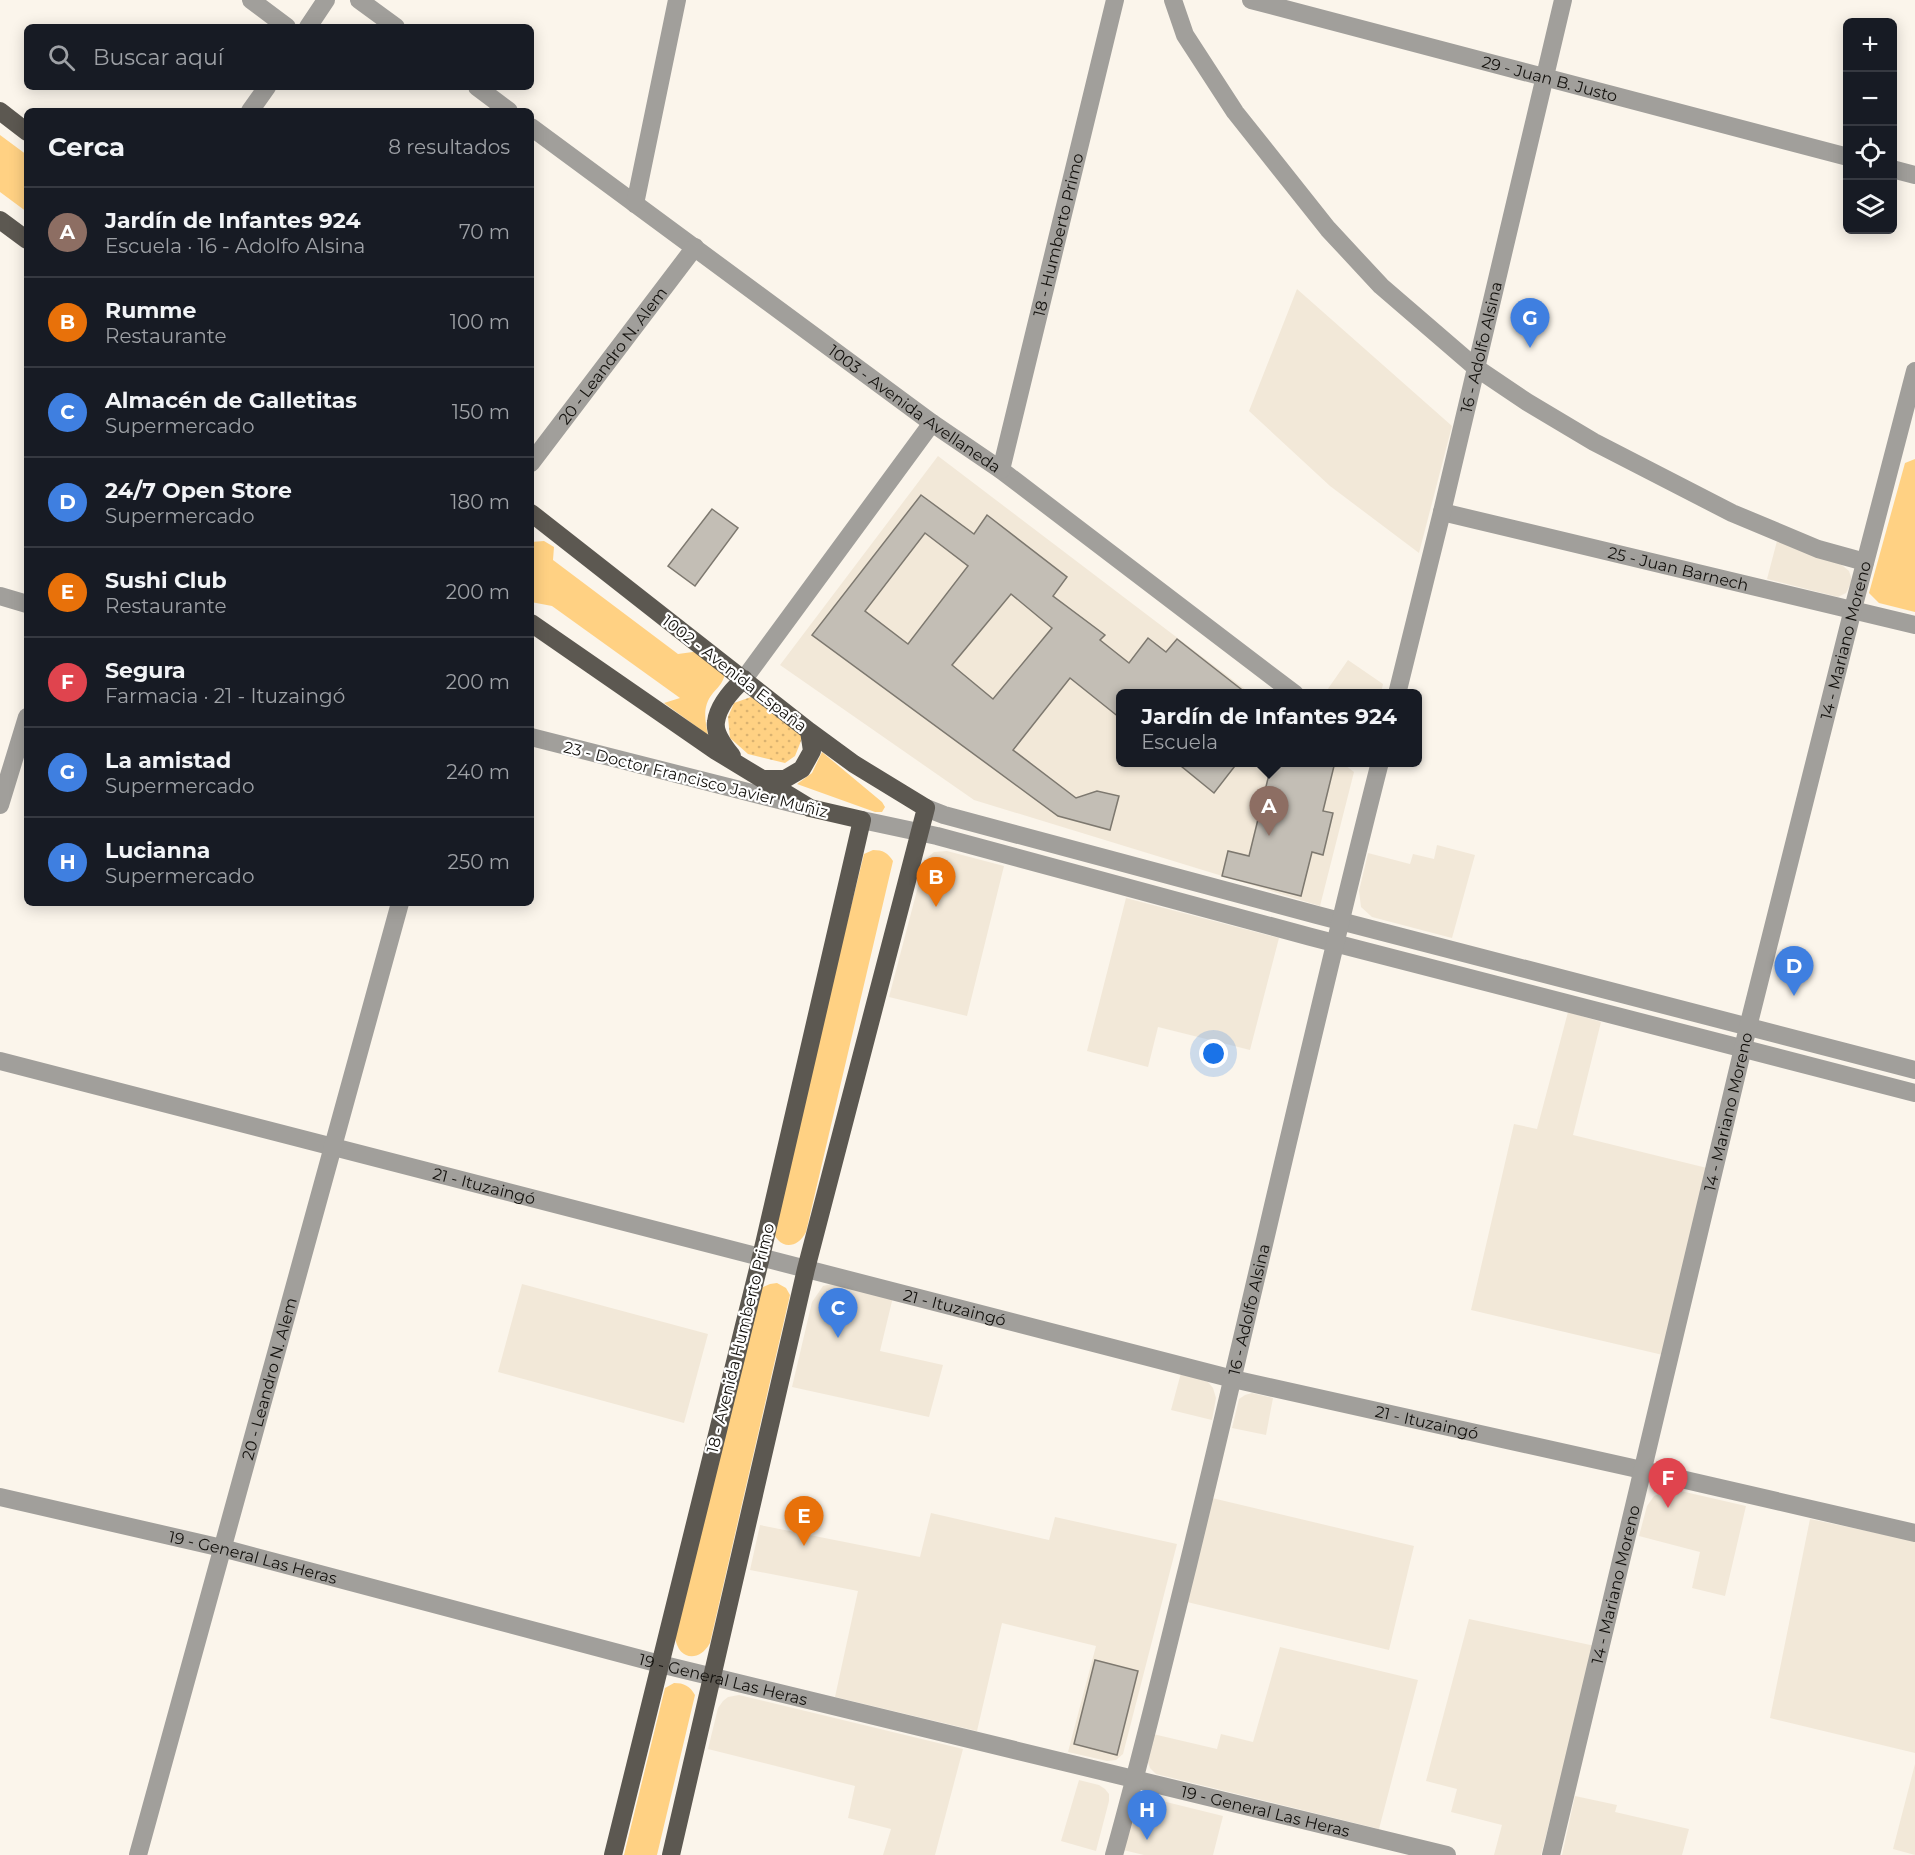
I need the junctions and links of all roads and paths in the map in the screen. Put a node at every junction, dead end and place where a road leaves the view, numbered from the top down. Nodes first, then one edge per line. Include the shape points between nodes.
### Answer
1 (251, 0) edge
2 (326, 0) edge
3 (359, 0) edge
4 (677, 0) edge
5 (1115, 0) edge
6 (1173, 0) edge
7 (1251, 0) edge
8 (1563, 0) edge
9 (283, 24) edge
10 (310, 24) edge
11 (392, 24) edge
12 (1544, 77) junction
13 (265, 90) edge
14 (481, 90) edge
15 (252, 108) edge
16 (505, 108) edge
17 (0, 111) edge
18 (534, 129) edge
19 (24, 130) edge
20 (1843, 156) edge
21 (1897, 170) edge
22 (1915, 175) edge
23 (635, 204) junction
24 (0, 220) edge
25 (24, 238) edge
26 (695, 247) junction
27 (1475, 368) junction
28 (1915, 371) edge
29 (932, 423) junction
30 (1907, 432) edge
31 (534, 459) edge
32 (1001, 470) junction
33 (1442, 512) junction
34 (534, 515) edge
35 (1865, 562) junction
36 (0, 596) edge
37 (24, 603) edge
38 (1853, 609) junction
39 (534, 625) edge
40 (1915, 625) edge
41 (744, 679) junction
42 (1290, 689) edge
43 (1398, 689) edge
44 (24, 727) edge
45 (809, 731) junction
46 (534, 738) edge
47 (736, 762) junction
48 (1379, 767) edge
49 (764, 779) junction
50 (0, 805) edge
51 (810, 807) junction
52 (926, 808) junction
53 (862, 820) junction
54 (919, 832) junction
55 (399, 906) edge
56 (1339, 921) junction
57 (1334, 942) junction
58 (1748, 1027) junction
59 (1743, 1048) junction
60 (0, 1061) edge
61 (1915, 1070) edge
62 (1915, 1093) edge
63 (333, 1146) junction
64 (760, 1257) junction
65 (806, 1269) junction
66 (1233, 1379) junction
67 (1642, 1470) junction
68 (0, 1497) edge
69 (1915, 1533) edge
70 (222, 1548) junction
71 (660, 1664) junction
72 (713, 1677) junction
73 (1136, 1778) junction
74 (138, 1855) edge
75 (613, 1855) edge
76 (671, 1855) edge
77 (1114, 1855) edge
78 (1447, 1855) edge
79 (1551, 1855) edge

1 - 9 street
2 - 10 street
3 - 11 street
4 - 23 street
5 - 32 street, 18 - Humberto Primo
6 - 27 street via 1185,35 1235,112 1328,229 1381,286
7 - 12 street, 29 - Juan B. Justo
8 - 12 street, 16 - Adolfo Alsina
12 - 20 street, 29 - Juan B. Justo
12 - 27 street, 16 - Adolfo Alsina
13 - 15 street
14 - 16 street
17 - 19 main road
18 - 23 street, 1003 - Avenida Avellaneda
21 - 22 street
23 - 26 street, 1003 - Avenida Avellaneda
24 - 25 main road
26 - 29 street, 1003 - Avenida Avellaneda
26 - 31 street, 20 - Leandro N. Alem
27 - 33 street, 16 - Adolfo Alsina
27 - 35 street via 1594,442 1732,513 1818,549
28 - 30 street, 14 - Mariano Moreno
29 - 32 street, 1003 - Avenida Avellaneda
29 - 41 street
30 - 35 street, 14 - Mariano Moreno
32 - 42 street, 1003 - Avenida Avellaneda
33 - 38 street, 25 - Juan Barnech
33 - 43 street, 16 - Adolfo Alsina
34 - 41 main road, 1002 - Avenida España
35 - 38 street, 14 - Mariano Moreno
36 - 37 street
38 - 40 street, 25 - Juan Barnech
38 - 58 street, 14 - Mariano Moreno
39 - 47 main road
41 - 45 main road, 1002 - Avenida España
41 - 47 main road via 723,703 715,723 720,739
44 - 50 street
45 - 49 main road via 812,751 802,769 785,779
45 - 52 main road, 1002 - Avenida España
46 - 51 street, 23 - Doctor Francisco Javier Muñiz
47 - 49 main road
48 - 56 street, 16 - Adolfo Alsina
49 - 51 main road
51 - 53 main road, 23 - Doctor Francisco Javier Muñiz
52 - 54 main road
52 - 56 street
53 - 54 street
53 - 64 main road, 18 - Avenida Humberto Primo
54 - 57 street
54 - 65 main road
55 - 63 street, 20 - Leandro N. Alem
56 - 57 street, 16 - Adolfo Alsina
56 - 58 street
57 - 59 street
57 - 66 street, 16 - Adolfo Alsina
58 - 59 street, 14 - Mariano Moreno
58 - 61 street
59 - 62 street
59 - 67 street, 14 - Mariano Moreno
60 - 63 street, 21 - Ituzaingó
63 - 64 street, 21 - Ituzaingó
63 - 70 street, 20 - Leandro N. Alem
64 - 65 street, 21 - Ituzaingó
64 - 71 main road, 18 - Avenida Humberto Primo
65 - 66 street, 21 - Ituzaingó
65 - 72 main road
66 - 67 street, 21 - Ituzaingó
66 - 73 street, 16 - Adolfo Alsina
67 - 69 street, 21 - Ituzaingó
67 - 79 street, 14 - Mariano Moreno
68 - 70 street, 19 - General Las Heras
70 - 71 street, 19 - General Las Heras
70 - 74 street, 20 - Leandro N. Alem
71 - 72 street, 19 - General Las Heras
71 - 75 main road, 18 - Avenida Humberto Primo
72 - 73 street, 19 - General Las Heras
72 - 76 main road
73 - 77 street, 16 - Adolfo Alsina
73 - 78 street, 19 - General Las Heras

